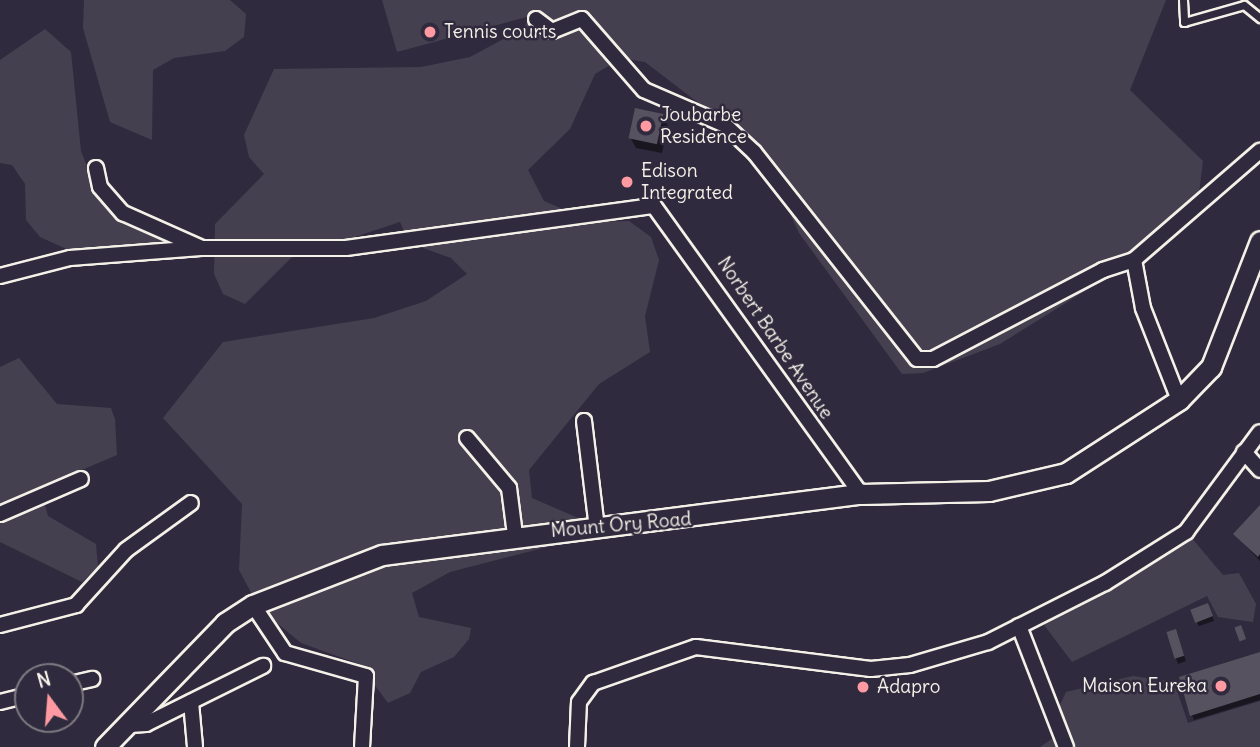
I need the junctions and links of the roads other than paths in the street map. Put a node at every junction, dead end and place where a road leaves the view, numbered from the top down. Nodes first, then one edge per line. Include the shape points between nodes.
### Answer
1 (1183, 0) edge
2 (1260, 18) edge
3 (536, 19) dead end
4 (1260, 152) edge
5 (96, 168) dead end
6 (1260, 241) edge
7 (202, 247) junction
8 (1134, 260) junction
9 (0, 276) edge
10 (1179, 400) junction
11 (584, 421) dead end
12 (1260, 432) edge
13 (467, 438) dead end
14 (1244, 452) junction
15 (1260, 470) edge
16 (81, 479) dead end
17 (861, 494) junction
18 (191, 503) dead end
19 (0, 514) edge
20 (597, 528) junction
21 (514, 535) junction
22 (253, 605) junction
23 (0, 625) edge
24 (1019, 626) junction
25 (263, 666) dead end
26 (92, 679) dead end
27 (84, 681) edge
28 (191, 702) junction
29 (128, 725) junction
30 (105, 747) edge
31 (195, 747) edge
32 (362, 747) edge
33 (577, 747) edge
34 (1066, 747) edge

1 - 2 lane via 1184,22 1244,5
3 - 8 street via 552,31 582,19 644,90 725,125 754,152 917,359 933,359 1102,270
4 - 8 street
5 - 7 street via 100,187 123,213
6 - 10 main road, Mount Ory Road via 1211,367
7 - 9 street via 70,258
7 - 17 street, Norbert Barbe Avenue via 346,248 654,206
8 - 10 street via 1143,308
10 - 17 main road, Mount Ory Road via 1100,454 1026,485
11 - 20 street
12 - 14 street
13 - 21 street via 509,488
14 - 15 street
14 - 24 street via 1186,531
16 - 19 street
17 - 20 main road, Mount Ory Road
18 - 23 street via 126,551 76,605
20 - 21 main road, Mount Ory Road
21 - 22 main road, Mount Ory Road via 382,555
22 - 29 main road, Mount Ory Road via 225,623
22 - 32 street via 285,653 366,676
24 - 33 street via 910,665 871,669 696,648 593,683 579,702
24 - 34 street
25 - 28 street
26 - 27 street
28 - 29 street via 146,724
28 - 31 street
29 - 30 main road, Mount Ory Road

